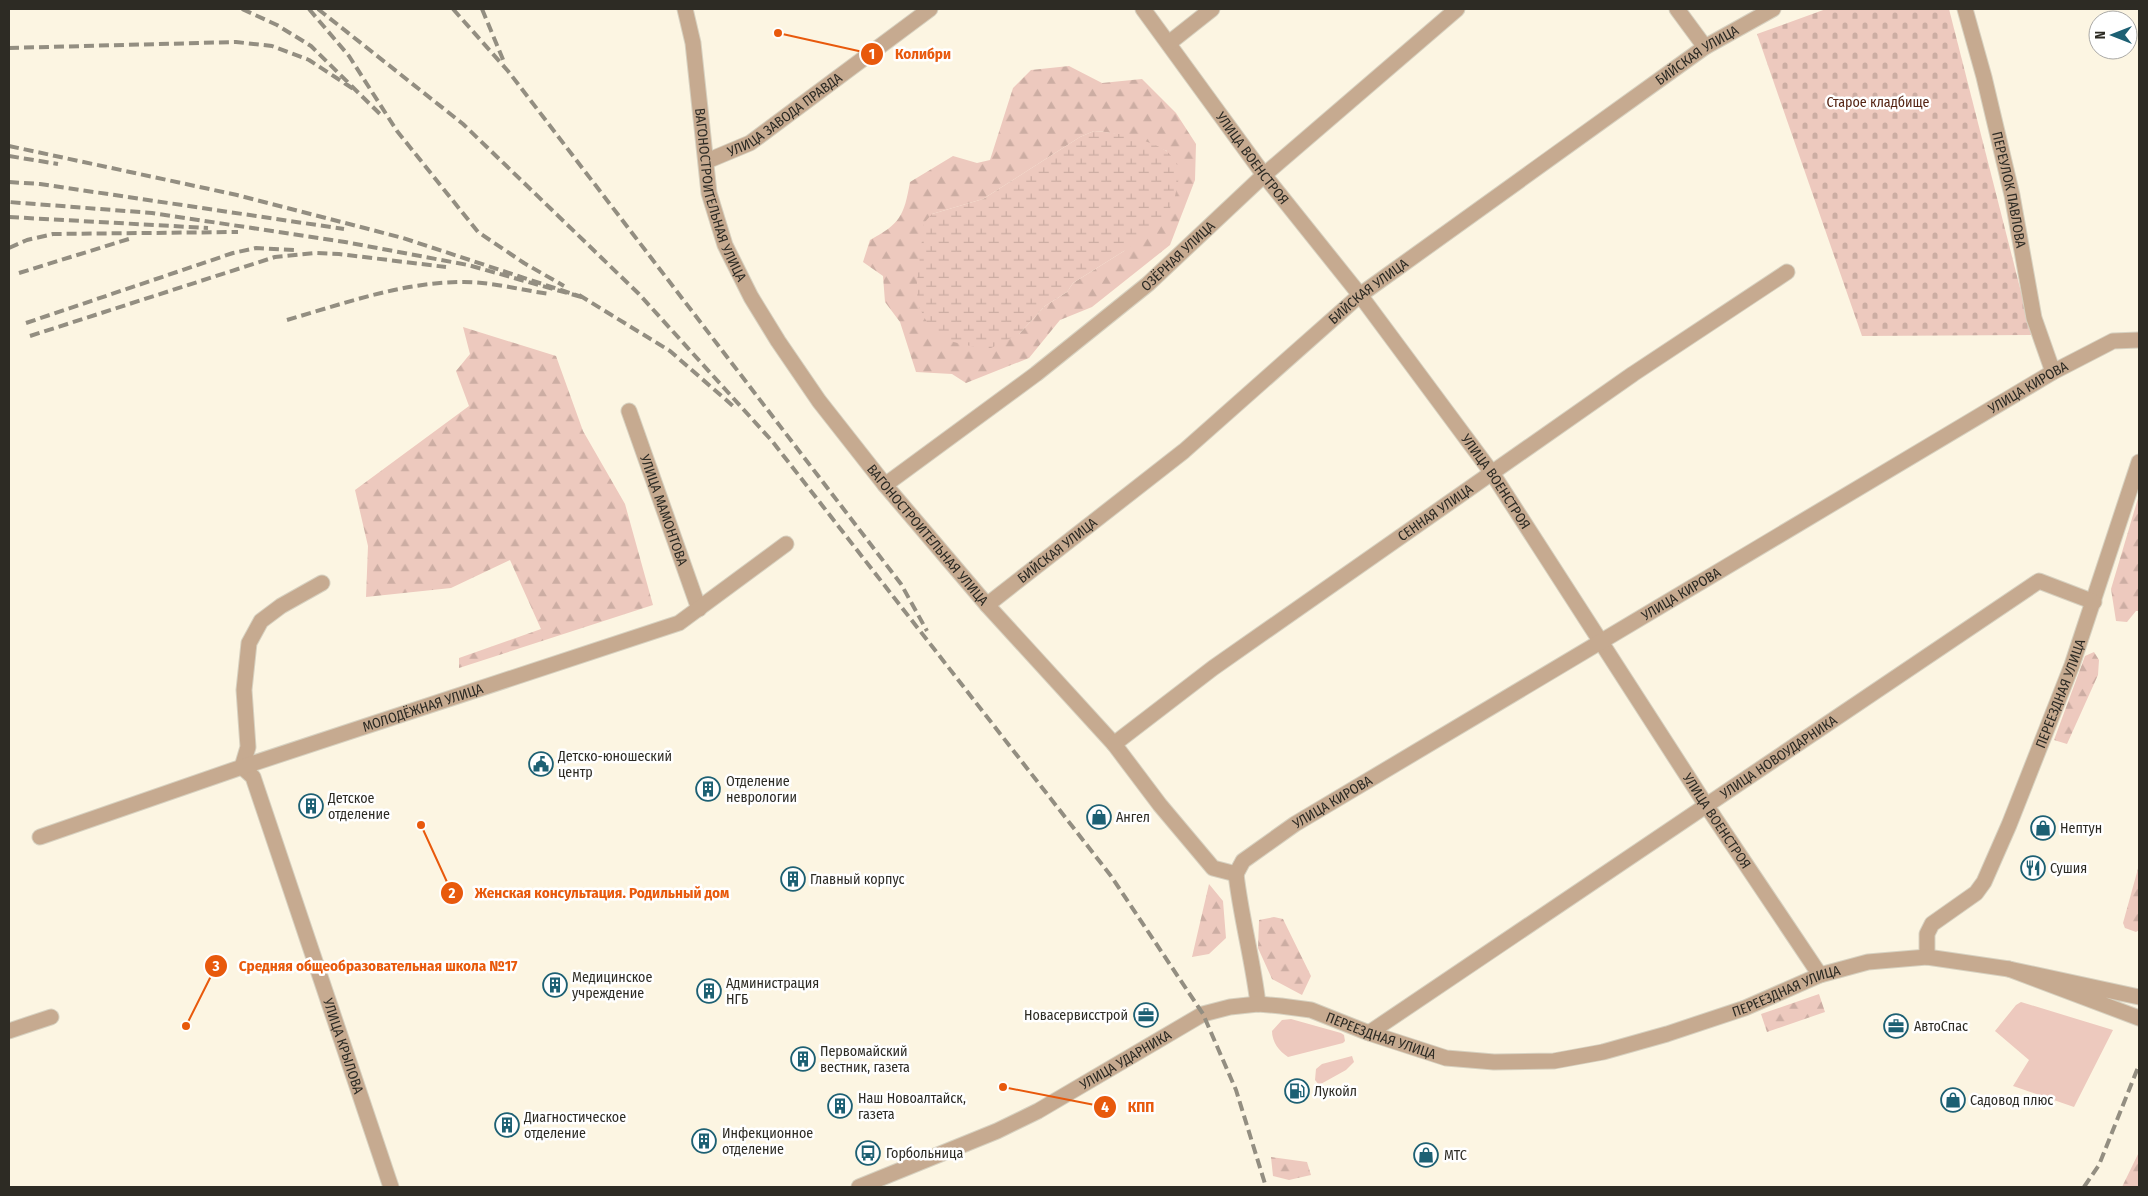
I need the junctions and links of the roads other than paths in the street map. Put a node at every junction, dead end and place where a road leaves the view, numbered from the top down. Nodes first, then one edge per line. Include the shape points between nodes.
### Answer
1 (685, 9) edge
2 (930, 9) edge
3 (1143, 9) edge
4 (1212, 9) edge
5 (1457, 9) edge
6 (1677, 9) edge
7 (1774, 9) edge
8 (1965, 9) edge
9 (1169, 43) junction
10 (1705, 47) junction
11 (707, 161) junction
12 (1264, 175) junction
13 (1787, 272) dead end
14 (1360, 295) junction
15 (2139, 340) edge
16 (2053, 372) junction
17 (629, 411) dead end
18 (2139, 462) edge
19 (1492, 473) junction
20 (885, 484) junction
21 (786, 544) dead end
22 (322, 583) dead end
23 (2094, 602) junction
24 (986, 605) junction
25 (699, 608) junction
26 (1600, 640) junction
27 (1114, 744) junction
28 (242, 767) junction
29 (1706, 805) junction
30 (40, 837) dead end
31 (1236, 874) junction
32 (1927, 957) junction
33 (2009, 969) junction
34 (1820, 975) junction
35 (2139, 996) edge
36 (1258, 1004) junction
37 (51, 1017) dead end
38 (2139, 1018) edge
39 (9, 1031) edge
40 (1369, 1033) junction
41 (391, 1187) edge
42 (859, 1187) edge

1 - 11 street, ВАГОНОСТРОИТЕЛЬНАЯ УЛИЦА
2 - 11 street, УЛИЦА ЗАВОДА ПРАВДА via 750,144
3 - 9 street, УЛИЦА ВОЕНСТРОЯ
4 - 9 street
5 - 12 street, ОЗЁРНАЯ УЛИЦА
6 - 10 street
7 - 10 street, БИЙСКАЯ УЛИЦА
8 - 16 street, ПЕРЕУЛОК ПАВЛОВА via 2012,195 2034,318
9 - 12 street, УЛИЦА ВОЕНСТРОЯ
10 - 14 street, БИЙСКАЯ УЛИЦА
11 - 20 street, ВАГОНОСТРОИТЕЛЬНАЯ УЛИЦА via 709,194 725,245 751,297 819,401
12 - 14 street, УЛИЦА ВОЕНСТРОЯ
12 - 20 street, ОЗЁРНАЯ УЛИЦА via 1148,284 1036,374
13 - 19 street, СЕННАЯ УЛИЦА
14 - 19 street, УЛИЦА ВОЕНСТРОЯ
14 - 24 street, БИЙСКАЯ УЛИЦА via 1184,451
15 - 16 street, УЛИЦА КИРОВА via 2113,341
16 - 26 street, УЛИЦА КИРОВА
17 - 25 street, УЛИЦА МАМОНТОВА
18 - 23 street, ПЕРЕЕЗДНАЯ УЛИЦА
19 - 26 street, УЛИЦА ВОЕНСТРОЯ
19 - 27 street, СЕННАЯ УЛИЦА via 1213,668
20 - 24 street, ВАГОНОСТРОИТЕЛЬНАЯ УЛИЦА
21 - 25 street, МОЛОДЁЖНАЯ УЛИЦА
22 - 28 street via 261,621 249,643 244,690 248,747
23 - 29 street, УЛИЦА НОВОУДАРНИКА via 2040,581
23 - 32 street, ПЕРЕЕЗДНАЯ УЛИЦА via 2010,825 1984,882 1970,898 1932,924
24 - 27 street, ВАГОНОСТРОИТЕЛЬНАЯ УЛИЦА
25 - 28 street, МОЛОДЁЖНАЯ УЛИЦА via 679,623
26 - 29 street, УЛИЦА ВОЕНСТРОЯ
26 - 31 street, УЛИЦА КИРОВА via 1295,824 1243,860
27 - 31 street, ВАГОНОСТРОИТЕЛЬНАЯ УЛИЦА via 1213,868
28 - 30 street, МОЛОДЁЖНАЯ УЛИЦА
28 - 41 street, УЛИЦА КРЫЛОВА via 253,777
29 - 34 street, УЛИЦА ВОЕНСТРОЯ
29 - 40 street, УЛИЦА НОВОУДАРНИКА
31 - 36 street
32 - 33 street
32 - 34 street, ПЕРЕЕЗДНАЯ УЛИЦА via 1868,962
33 - 35 street
33 - 38 street
34 - 40 street, ПЕРЕЕЗДНАЯ УЛИЦА via 1745,1008 1667,1034 1603,1052 1554,1061 1494,1062 1446,1058
36 - 40 street, ПЕРЕЕЗДНАЯ УЛИЦА via 1311,1010
36 - 42 street, УЛИЦА УДАРНИКА via 1203,1014 1038,1111
37 - 39 street

